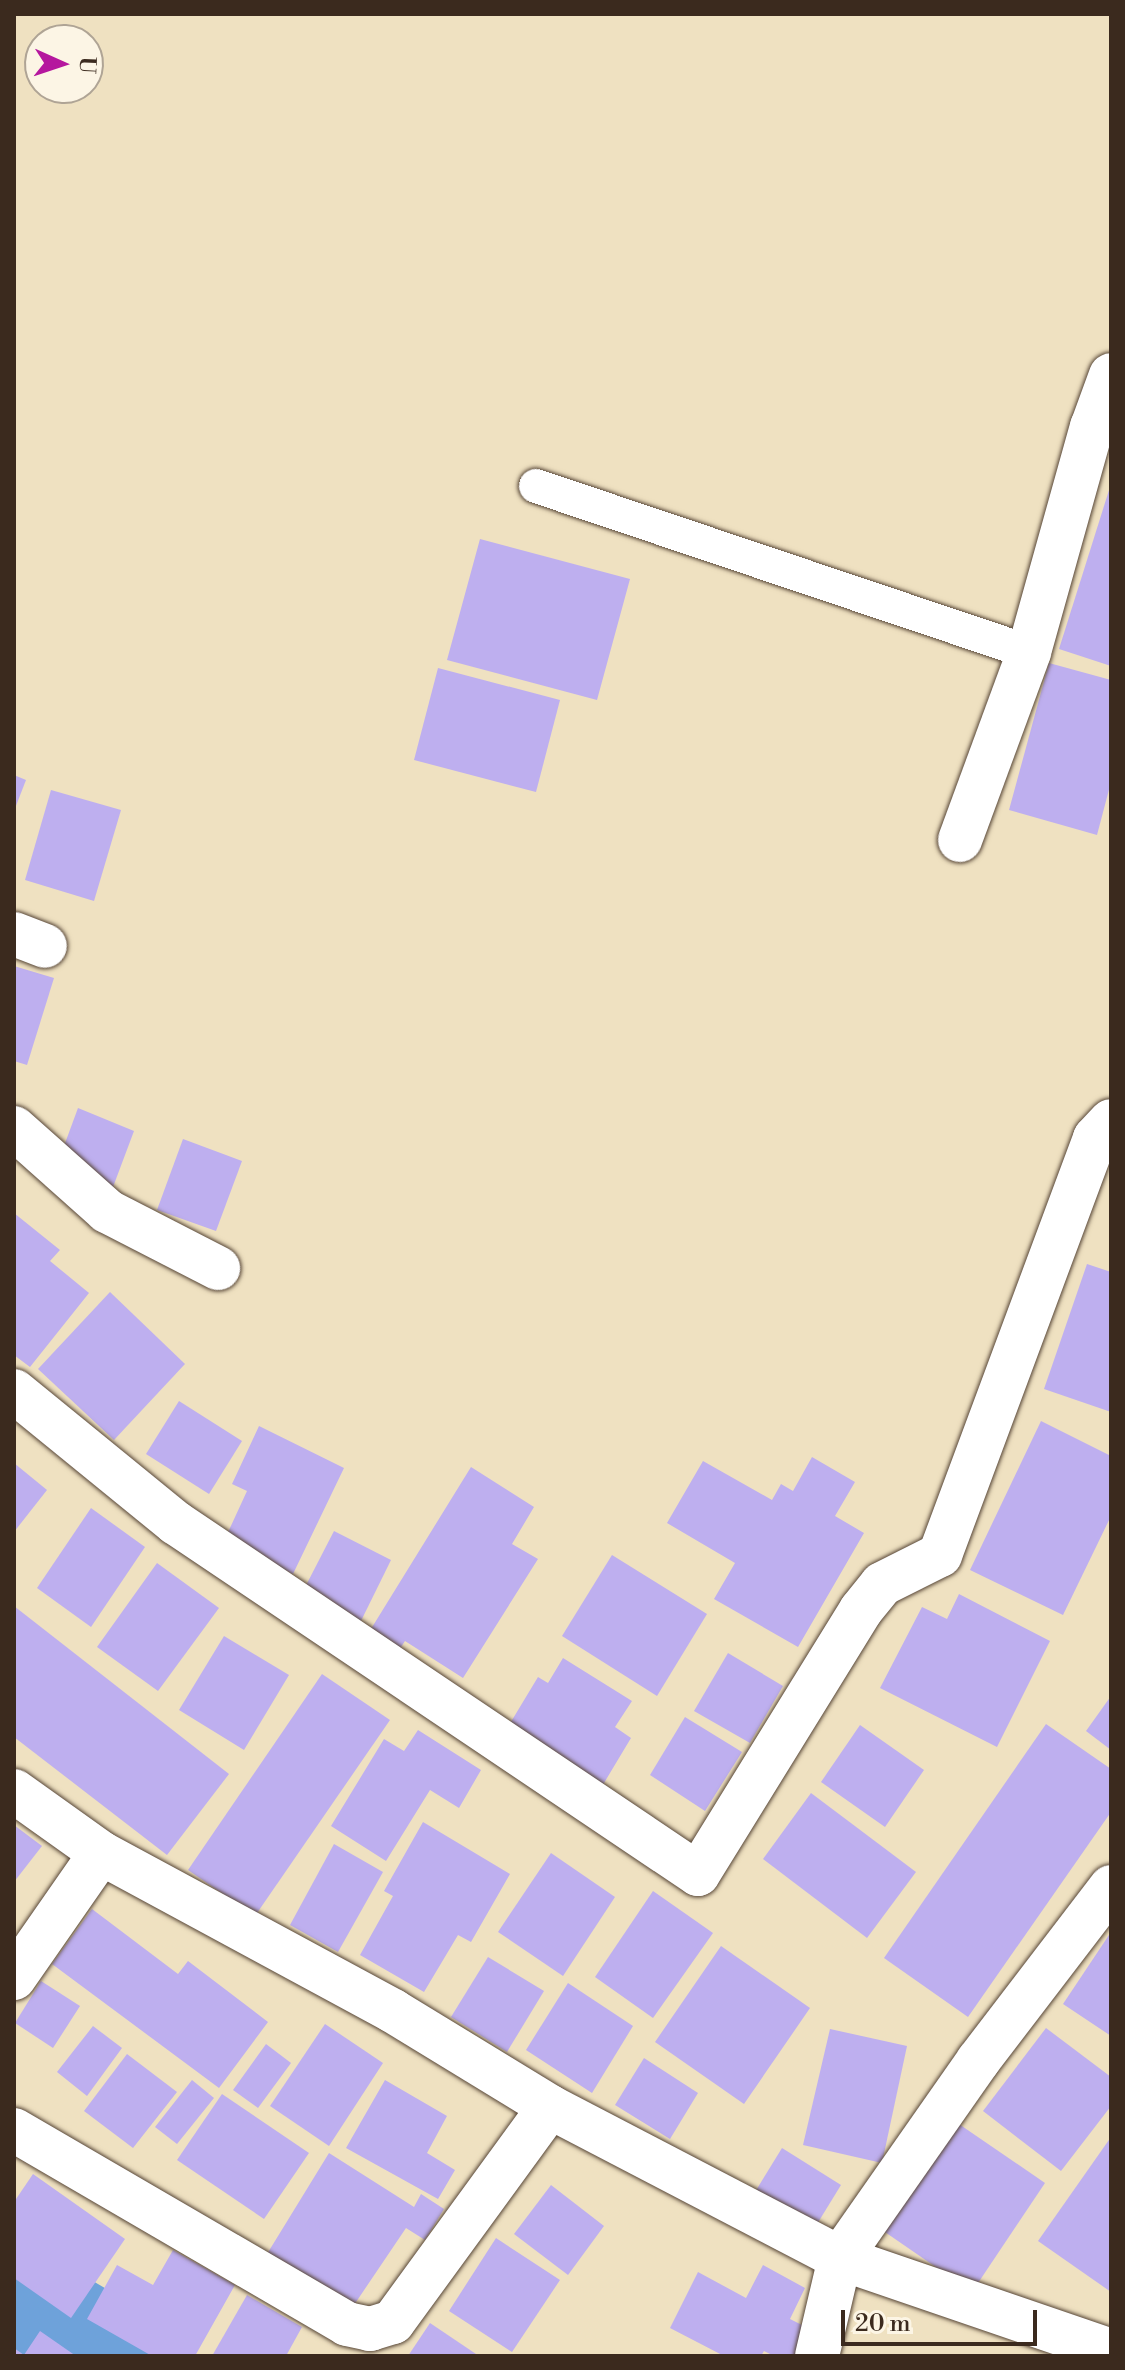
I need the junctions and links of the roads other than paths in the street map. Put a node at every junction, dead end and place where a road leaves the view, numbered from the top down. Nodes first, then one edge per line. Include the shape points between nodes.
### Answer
1 (1111, 375) edge
2 (1102, 431) edge
3 (536, 486) dead end
4 (1029, 652) junction
5 (960, 840) dead end
6 (1111, 1121) edge
7 (14, 1128) edge
8 (218, 1268) dead end
9 (14, 1391) edge
10 (14, 1791) edge
11 (101, 1853) junction
12 (1111, 1887) edge
13 (14, 1978) edge
14 (550, 2107) junction
15 (14, 2130) edge
16 (840, 2258) junction
17 (1110, 2350) edge
18 (817, 2356) edge

1 - 2 street
2 - 4 street
3 - 4 lane
4 - 5 street
6 - 9 street via 1095,1138 940,1555 882,1584 861,1610 698,1874 176,1523
7 - 8 street via 107,1211
10 - 11 street
11 - 13 street
11 - 14 street via 393,2011
12 - 16 street via 978,2061
14 - 15 street via 393,2322 370,2329 347,2324
14 - 16 street
16 - 17 street
16 - 18 street

